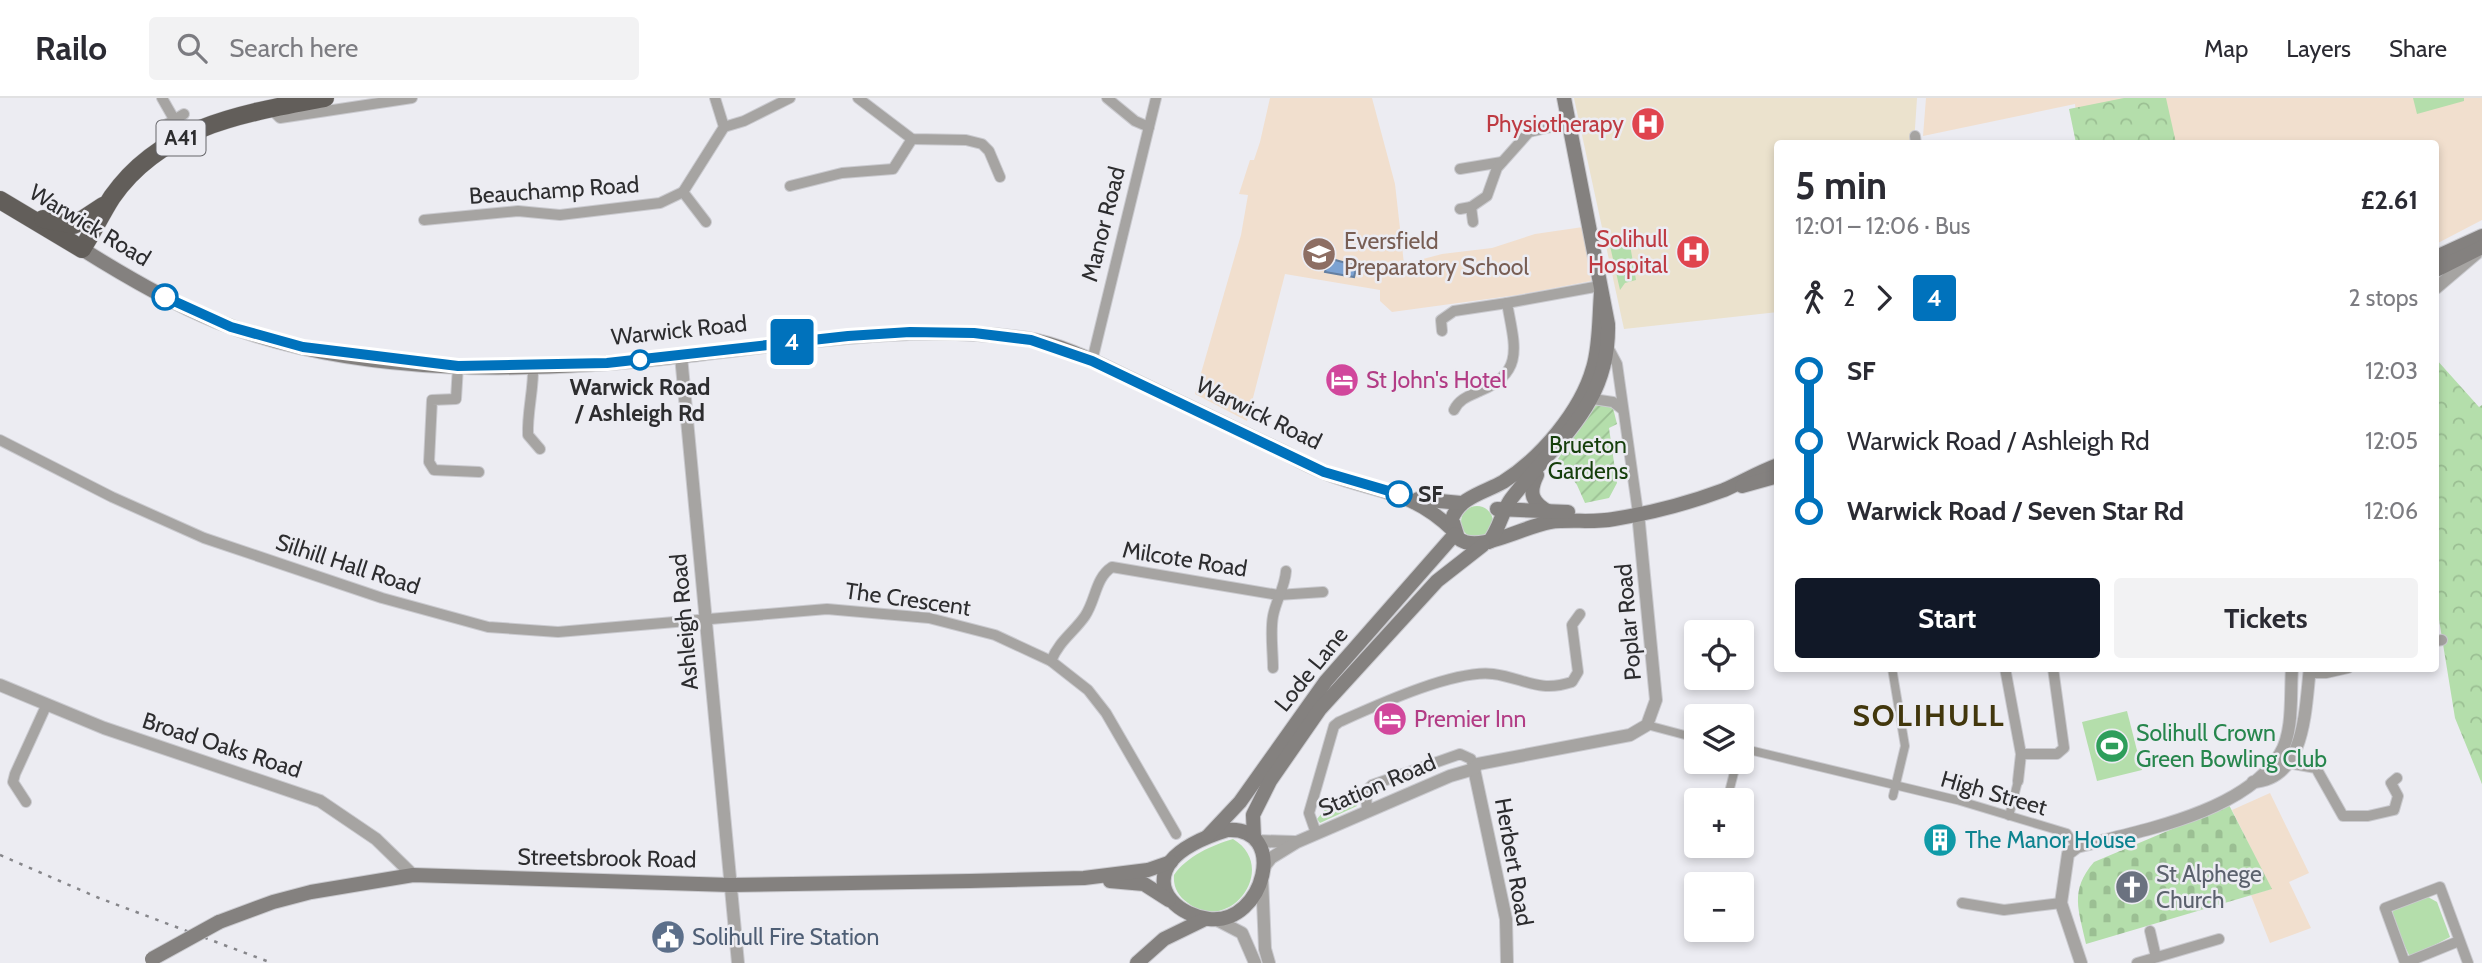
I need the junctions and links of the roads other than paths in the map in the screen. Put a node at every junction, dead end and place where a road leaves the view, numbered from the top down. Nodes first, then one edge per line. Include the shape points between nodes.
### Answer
1 (162, 98) edge
2 (325, 98) edge
3 (412, 98) edge
4 (715, 98) edge
5 (790, 98) edge
6 (858, 98) edge
7 (1107, 98) edge
8 (1156, 98) edge
9 (1564, 98) edge
10 (270, 108) junction
11 (174, 120) dead end
12 (1569, 122) junction
13 (724, 127) junction
14 (1149, 127) junction
15 (912, 139) junction
16 (1502, 162) junction
17 (1460, 169) dead end
18 (1000, 177) dead end
19 (790, 186) dead end
20 (683, 192) junction
21 (112, 198) junction
22 (0, 200) edge
23 (30, 217) junction
24 (424, 220) dead end
25 (706, 222) dead end
26 (1473, 222) dead end
27 (2482, 234) edge
28 (82, 249) junction
29 (2482, 249) edge
30 (2442, 255) edge
31 (2439, 269) edge
32 (2439, 285) edge
33 (1601, 289) junction
34 (1507, 303) junction
35 (1442, 331) dead end
36 (1609, 349) junction
37 (681, 356) junction
38 (1092, 361) junction
39 (458, 366) junction
40 (533, 366) junction
41 (1593, 399) junction
42 (1622, 409) junction
43 (1454, 410) dead end
44 (0, 440) edge
45 (540, 449) dead end
46 (1543, 464) junction
47 (1774, 467) edge
48 (479, 472) dead end
49 (1774, 477) edge
50 (1730, 487) junction
51 (1410, 498) junction
52 (1465, 501) junction
53 (1550, 513) junction
54 (1638, 513) junction
55 (1500, 514) junction
56 (1455, 532) junction
57 (1485, 544) junction
58 (1286, 571) dead end
59 (1323, 592) dead end
60 (1278, 595) junction
61 (1580, 614) dead end
62 (705, 622) junction
63 (1051, 660) junction
64 (1273, 668) dead end
65 (1893, 672) edge
66 (2006, 672) edge
67 (2054, 672) edge
68 (2292, 672) edge
69 (2309, 672) edge
70 (0, 685) edge
71 (46, 706) junction
72 (1647, 725) junction
73 (1684, 735) edge
74 (1754, 751) edge
75 (2021, 754) junction
76 (2289, 761) junction
77 (2270, 765) junction
78 (1474, 769) junction
79 (2397, 778) dead end
80 (2018, 781) joint
81 (2253, 782) junction
82 (1895, 786) junction
83 (1893, 796) dead end
84 (26, 802) dead end
85 (1367, 812) junction
86 (2009, 816) junction
87 (1316, 833) junction
88 (1176, 834) dead end
89 (1208, 836) junction
90 (1255, 839) junction
91 (1297, 842) junction
92 (2077, 847) junction
93 (1171, 862) junction
94 (1263, 872) junction
95 (413, 875) junction
96 (1084, 878) junction
97 (730, 885) junction
98 (1172, 903) junction
99 (1962, 903) dead end
100 (2061, 904) junction
101 (1210, 919) junction
102 (1264, 923) junction
103 (2150, 932) dead end
104 (1164, 939) junction
105 (2219, 939) dead end
106 (2459, 941) junction
107 (2150, 959) edge
108 (148, 961) edge
109 (738, 963) edge
110 (1137, 963) edge
111 (1255, 963) edge
112 (1269, 963) edge
113 (1277, 963) edge
114 (1507, 963) edge
115 (2081, 963) edge
116 (2405, 963) edge
117 (2468, 963) edge

1 - 11 street
2 - 10 highway, A41
3 - 10 street via 280,118
4 - 13 street
5 - 13 street
6 - 15 street
7 - 14 street
8 - 14 street, Manor Road
9 - 12 main road
10 - 21 highway, A41 via 216,121 183,136 146,161
12 - 16 street via 1529,132
12 - 33 main road
13 - 20 street
14 - 38 street, Manor Road
15 - 18 street via 976,142 989,151
15 - 19 street via 893,169 842,173
16 - 17 street
16 - 26 street via 1487,196 1465,208
20 - 24 street, Beauchamp Road via 660,204 560,215 518,211
20 - 25 street
21 - 23 highway, A41 via 74,225
21 - 28 highway, A41
22 - 23 highway, Warwick Road / A41
23 - 28 highway, Warwick Road / A41
27 - 30 main road
28 - 39 main road, Warwick Road via 179,304 245,332 335,353
29 - 31 main road
29 - 32 street
33 - 34 street
33 - 36 main road
33 - 52 main road via 1594,368 1581,397 1556,432 1516,472
34 - 35 street via 1450,312 1441,320
34 - 43 street via 1514,363 1497,384 1458,402
36 - 41 main road
36 - 42 street via 1617,364
37 - 38 main road, Warwick Road via 848,336 946,332 1031,340
37 - 40 main road, Warwick Road
37 - 62 street, Ashleigh Road
38 - 51 main road, Warwick Road via 1324,472
39 - 40 main road, Warwick Road
39 - 48 street via 456,399 432,400 429,462 434,470
40 - 45 street via 528,435
41 - 42 street via 1613,402
41 - 46 main road
42 - 54 street
44 - 62 street, Silhill Hall Road via 204,538 439,615 488,627 558,632
46 - 53 main road via 1531,491 1536,505
46 - 55 main road
47 - 50 main road
49 - 50 main road
50 - 54 main road
51 - 52 main road, Warwick Road
51 - 56 main road, Warwick Road
52 - 55 main road via 1483,499
52 - 56 main road via 1452,519
53 - 54 main road
53 - 55 main road
54 - 57 main road via 1614,519 1549,522
54 - 72 street, Poplar Road via 1656,700
55 - 57 main road
56 - 57 main road via 1469,545
56 - 89 main road, Lode Lane via 1326,681 1240,802
57 - 90 main road, Lode Lane via 1437,580 1321,709 1256,808
58 - 60 street
59 - 60 street, Milcote Road
60 - 63 street, Milcote Road via 1112,567 1102,575 1086,615 1066,635
60 - 64 street via 1272,619
61 - 87 street via 1572,625 1578,672 1572,682 1548,687 1493,674 1469,676 1380,704 1334,726 1309,813
62 - 63 street, The Crescent via 827,609 929,618 995,635
62 - 97 street, Ashleigh Road
63 - 88 street, The Crescent via 1088,690 1106,713
65 - 82 street via 1905,746
66 - 75 street
67 - 75 street via 2064,748 2057,754
68 - 77 street via 2286,741
69 - 76 street via 2301,733
70 - 71 street, Broad Oaks Road
71 - 84 street via 13,782
71 - 95 street, Broad Oaks Road via 320,801 376,839
72 - 73 street
72 - 78 street, Station Road via 1630,735
74 - 82 street, High Street
75 - 80 street
76 - 77 street
76 - 79 street via 2316,768 2343,816 2394,810 2398,796 2391,783
76 - 81 street via 2266,781
77 - 81 street
78 - 85 street, Station Road
78 - 85 street via 1471,759 1460,754 1373,786 1366,791
78 - 114 street, Herbert Road via 1506,919
80 - 86 street
81 - 92 street via 2159,828
82 - 83 street
82 - 86 street, High Street
85 - 87 street, Station Road
86 - 92 street, High Street via 2067,833
87 - 91 street, Station Road
89 - 90 main road via 1235,830
89 - 93 main road
90 - 91 street, Station Road
90 - 94 main road
91 - 94 street, Station Road via 1272,858
92 - 100 street via 2068,854 2064,867
93 - 96 main road, Streetsbrook Road via 1148,870
93 - 98 main road via 1164,882
94 - 101 main road via 1237,914
94 - 102 street
95 - 97 main road, Streetsbrook Road
95 - 108 main road, Streetsbrook Road, bridge via 273,902 219,922
96 - 97 main road, Streetsbrook Road
96 - 98 main road, Streetsbrook Road via 1144,884
97 - 109 street, Ashleigh Road
98 - 101 main road via 1189,915
98 - 104 main road via 1172,924
99 - 100 street via 2004,911
100 - 115 street
101 - 104 main road
101 - 111 street via 1242,933
102 - 112 street
102 - 113 street
103 - 107 street
104 - 110 main road
105 - 107 street
106 - 116 street
106 - 116 street via 2442,885 2382,907
106 - 117 street

